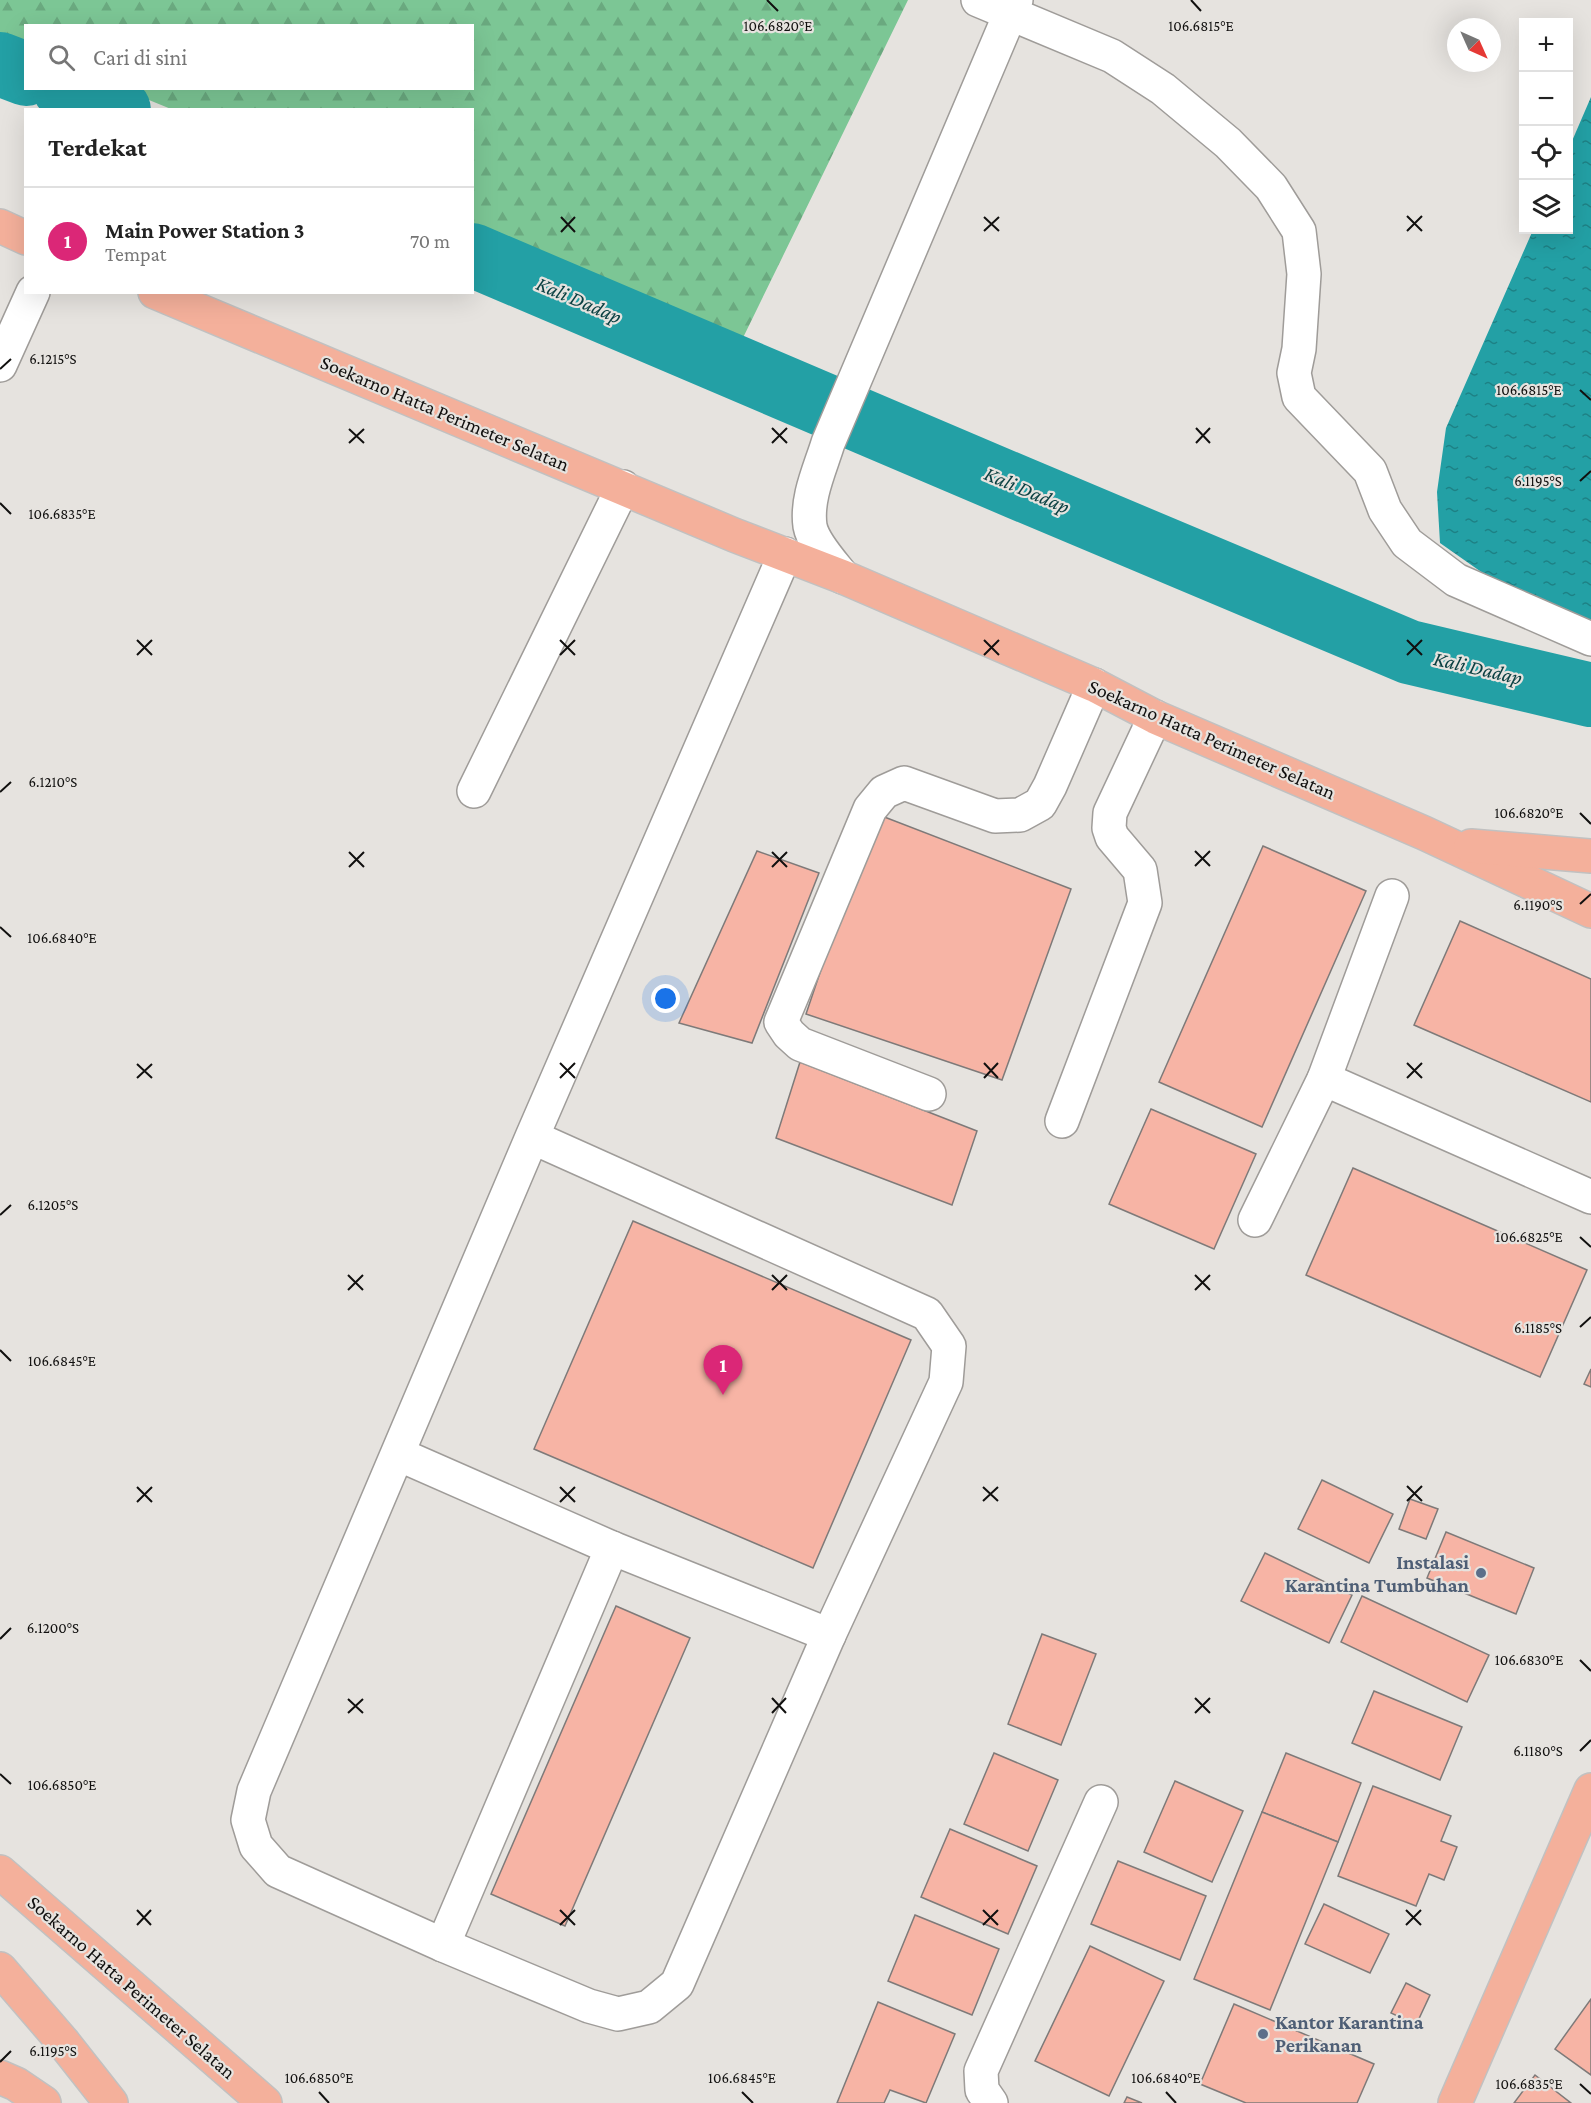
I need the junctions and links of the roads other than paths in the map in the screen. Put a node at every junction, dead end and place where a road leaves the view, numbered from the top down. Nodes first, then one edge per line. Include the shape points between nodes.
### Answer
1 (978, 0) edge
2 (1013, 7) edge
3 (0, 226) edge
4 (24, 237) edge
5 (32, 294) edge
6 (160, 294) edge
7 (0, 365) edge
8 (622, 487) junction
9 (785, 554) junction
10 (843, 577) junction
11 (1591, 639) edge
12 (1094, 685) junction
13 (1155, 717) junction
14 (474, 791) dead end
15 (1448, 844) junction
16 (1591, 856) edge
17 (1392, 897) dead end
18 (1587, 907) edge
19 (1324, 1079) junction
20 (929, 1094) dead end
21 (1062, 1121) dead end
22 (532, 1137) junction
23 (1591, 1197) edge
24 (1255, 1220) dead end
25 (398, 1454) junction
26 (612, 1548) junction
27 (829, 1635) junction
28 (1591, 1791) edge
29 (1101, 1802) dead end
30 (0, 1872) edge
31 (443, 1945) junction
32 (0, 1969) edge
33 (0, 2077) edge
34 (45, 2103) edge
35 (111, 2103) edge
36 (265, 2103) edge
37 (991, 2103) edge
38 (1455, 2103) edge

1 - 2 street
2 - 10 street via 828,443 810,497 810,527
2 - 11 street via 1112,56 1163,89 1228,143 1271,187 1299,231 1304,274 1294,373 1299,397 1370,471 1385,510 1407,543 1456,580
3 - 4 main road
5 - 7 street
6 - 8 main road, Soekarno Hatta Perimeter Selatan
8 - 9 main road, Soekarno Hatta Perimeter Selatan
8 - 14 street
9 - 10 main road, Soekarno Hatta Perimeter Selatan
9 - 22 street
10 - 12 main road, Soekarno Hatta Perimeter Selatan
12 - 13 main road, Soekarno Hatta Perimeter Selatan
12 - 20 street via 1040,804 1020,815 995,816 904,783 884,792 870,809 781,1022 800,1044
13 - 15 main road, Soekarno Hatta Perimeter Selatan
13 - 21 street via 1110,813 1109,828 1140,870 1145,903
15 - 16 main road
15 - 18 main road, Soekarno Hatta Perimeter Selatan
17 - 19 street
19 - 23 street
19 - 24 street
22 - 25 street
22 - 27 street via 927,1314 948,1346 946,1382
25 - 26 street
25 - 31 street via 254,1791 248,1820 256,1846 278,1871
26 - 27 street
26 - 31 street
27 - 31 street via 677,1984 656,2001 648,2007 618,2014 589,2006
28 - 38 main road
29 - 37 street via 981,2071 982,2090
30 - 36 main road, Soekarno Hatta Perimeter Selatan
32 - 35 main road
33 - 34 main road

